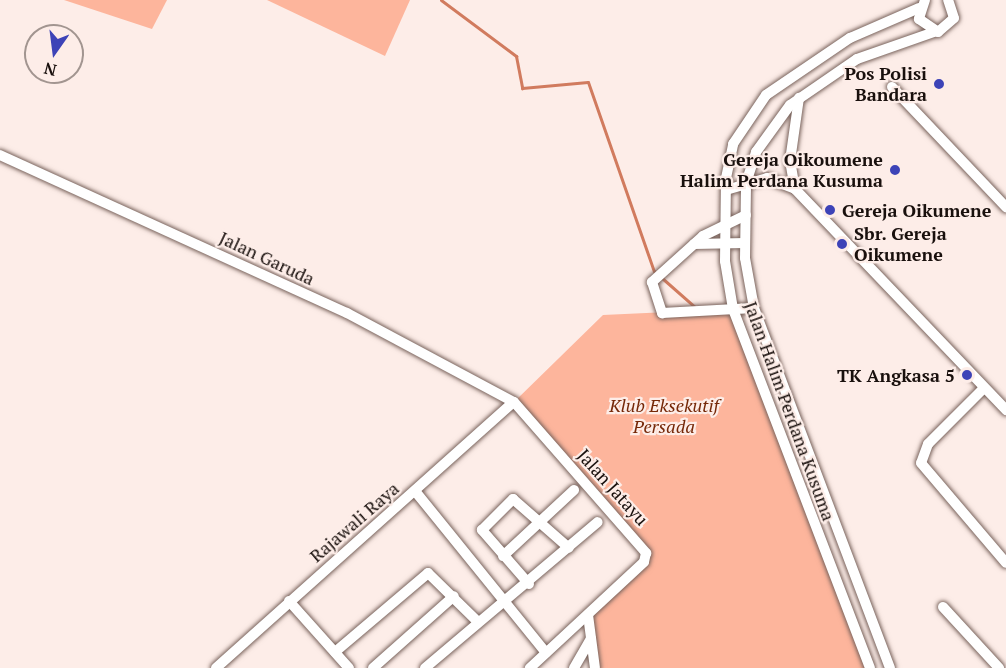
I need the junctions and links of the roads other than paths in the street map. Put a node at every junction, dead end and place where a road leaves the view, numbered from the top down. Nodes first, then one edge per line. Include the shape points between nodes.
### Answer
1 (948, 0) edge
2 (922, 4) edge
3 (934, 32) junction
4 (892, 87) dead end
5 (799, 98) junction
6 (0, 155) edge
7 (746, 183) junction
8 (795, 189) junction
9 (726, 190) junction
10 (1004, 198) edge
11 (746, 215) junction
12 (726, 222) junction
13 (725, 240) junction
14 (745, 243) junction
15 (694, 244) junction
16 (754, 308) junction
17 (733, 309) junction
18 (984, 388) junction
19 (514, 402) junction
20 (1006, 408) edge
21 (415, 490) junction
22 (574, 490) dead end
23 (542, 521) junction
24 (598, 522) dead end
25 (569, 548) junction
26 (503, 556) junction
27 (1006, 563) edge
28 (529, 584) junction
29 (454, 596) junction
30 (289, 601) junction
31 (505, 603) junction
32 (943, 607) dead end
33 (588, 615) junction
34 (476, 620) junction
35 (591, 638) junction
36 (335, 652) junction
37 (546, 653) junction
38 (216, 668) edge
39 (349, 668) edge
40 (373, 668) edge
41 (425, 668) edge
42 (530, 668) edge
43 (574, 668) edge
44 (595, 668) edge
45 (870, 668) edge
46 (890, 668) edge
47 (999, 668) edge

1 - 3 street via 952,22
2 - 3 street via 921,24
2 - 9 street, Jalan Halim Perdana Kusuma via 850,38 766,95 733,144
3 - 5 street via 857,59
4 - 10 street
5 - 7 street via 762,141
5 - 8 street via 790,150
6 - 19 street, Jalan Garuda via 347,313
7 - 8 street via 776,179
7 - 9 street
7 - 11 street, Jalan Halim Perdana Kusuma
8 - 18 street
9 - 12 street, Jalan Halim Perdana Kusuma
11 - 12 street
11 - 14 street, Jalan Halim Perdana Kusuma
12 - 13 street, Jalan Halim Perdana Kusuma
12 - 15 street
13 - 14 street
13 - 15 street
13 - 17 street, Jalan Halim Perdana Kusuma
14 - 16 street, Jalan Halim Perdana Kusuma
15 - 17 street via 654,281 662,313
16 - 17 street
16 - 46 street, Jalan Halim Perdana Kusuma
17 - 45 street, Jalan Halim Perdana Kusuma
18 - 20 street
18 - 27 street via 928,444 921,463 928,478
19 - 21 street, Rajawali Raya
19 - 33 street, Jalan Jatayu via 644,547 644,562
21 - 30 street, Rajawali Raya
21 - 31 street
22 - 23 street
23 - 25 street
23 - 26 street
23 - 26 street via 513,499 483,528
24 - 25 street
25 - 28 street
26 - 28 street
28 - 31 street
29 - 34 street
29 - 36 street via 426,574
29 - 40 street
30 - 36 street
30 - 38 street, Rajawali Raya
31 - 34 street
31 - 37 street
32 - 47 street
33 - 35 street
33 - 37 street, Jalan Jatayu
34 - 41 street
35 - 43 street
35 - 44 street
36 - 39 street
37 - 42 street, Jalan Jatayu

